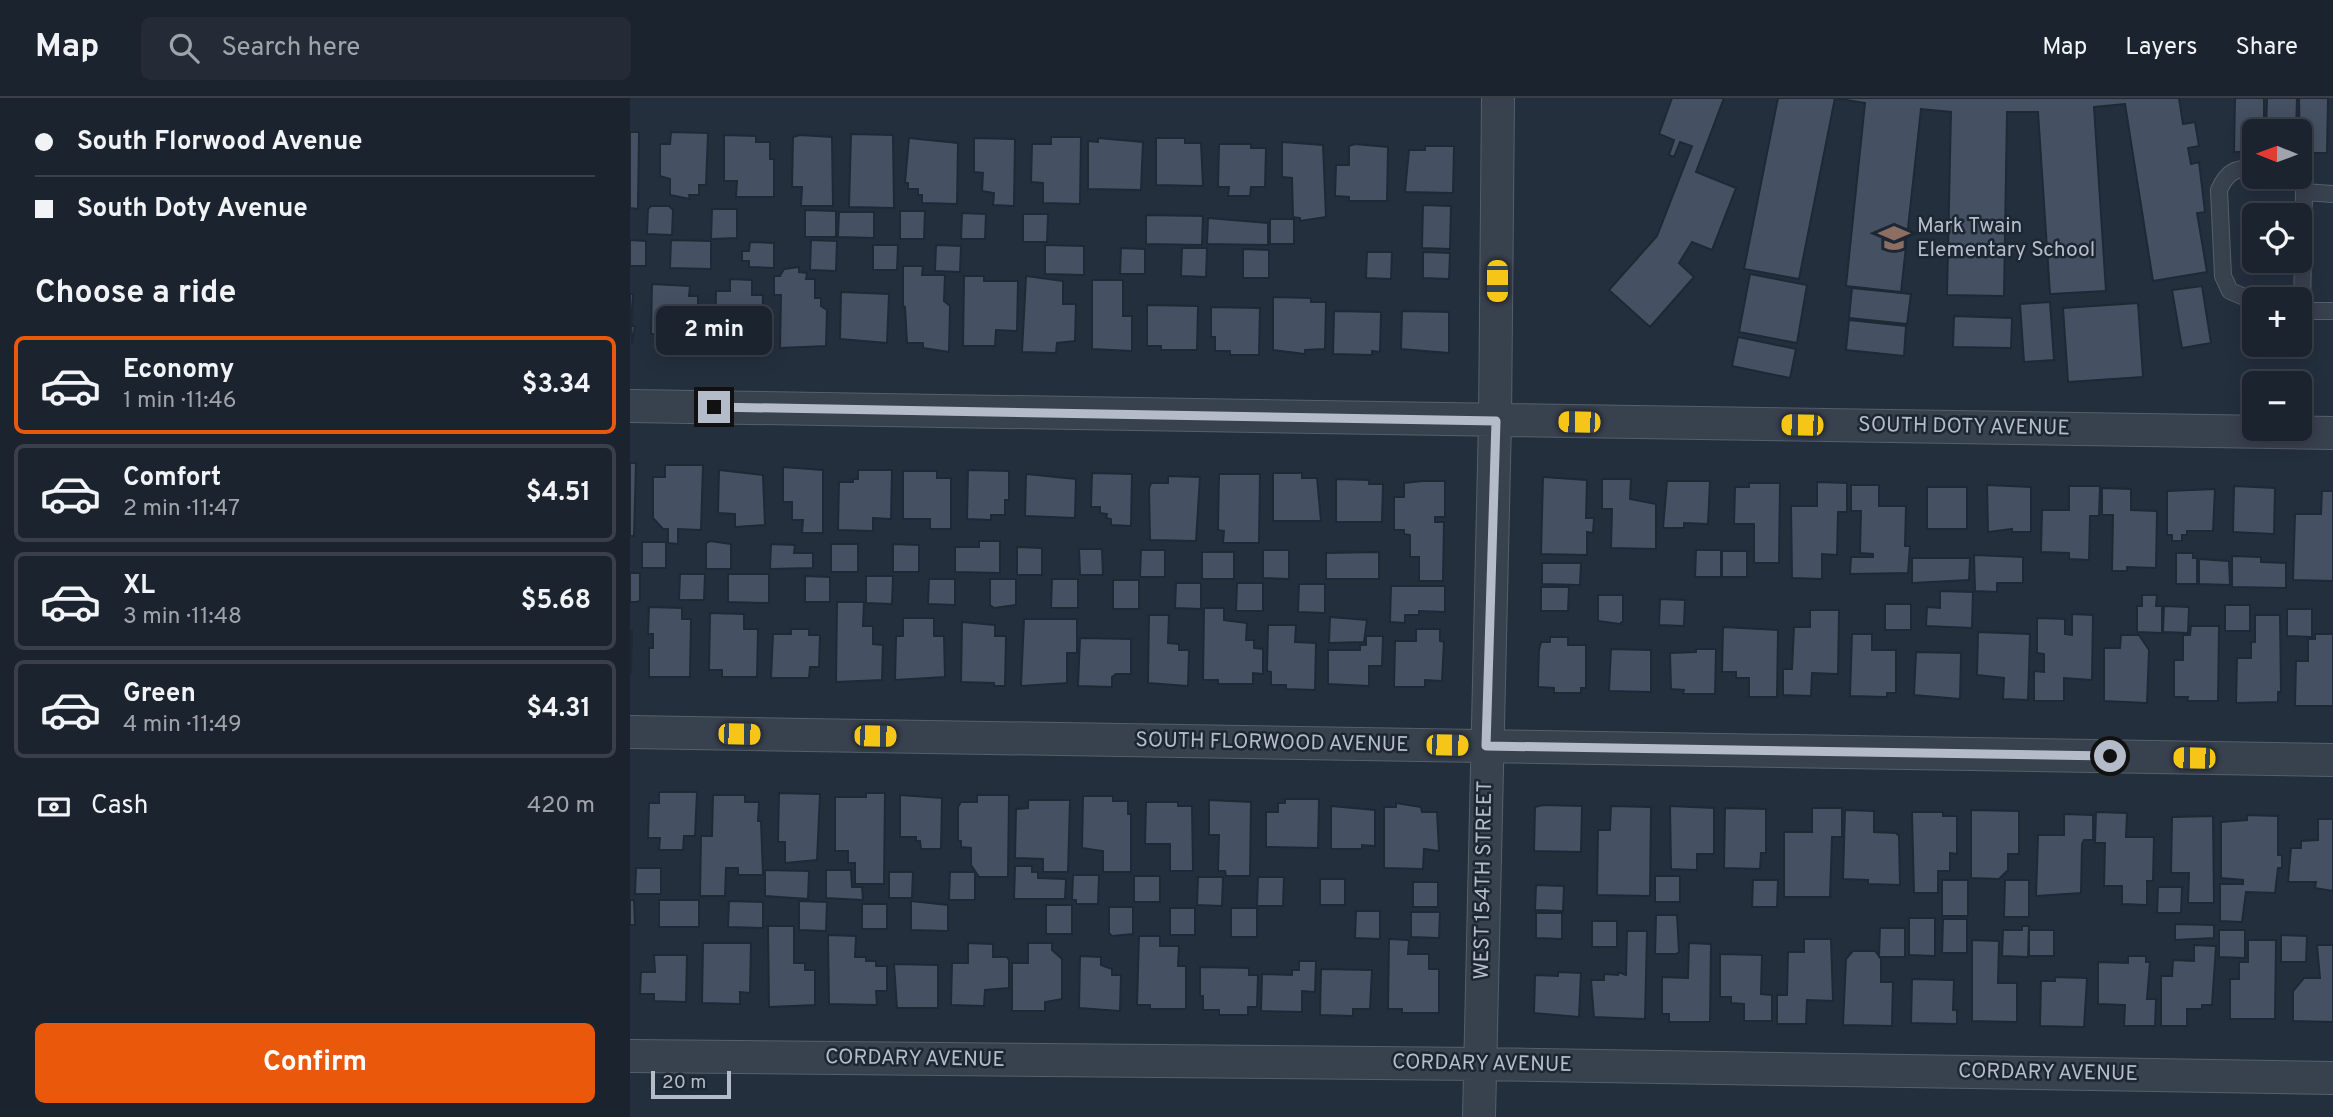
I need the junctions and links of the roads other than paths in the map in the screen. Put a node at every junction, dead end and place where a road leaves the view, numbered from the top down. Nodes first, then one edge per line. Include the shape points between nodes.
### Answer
1 (1499, 98) edge
2 (2242, 168) edge
3 (2304, 189) edge
4 (2304, 192) junction
5 (2333, 194) edge
6 (2302, 287) edge
7 (2242, 296) edge
8 (2312, 311) edge
9 (2333, 311) edge
10 (630, 405) edge
11 (1496, 421) junction
12 (2333, 433) edge
13 (630, 732) edge
14 (1486, 746) junction
15 (2333, 760) edge
16 (630, 1056) edge
17 (1480, 1064) junction
18 (2333, 1078) edge
19 (1479, 1117) edge

1 - 11 street, WEST 154TH STREET
2 - 7 lane via 2224,178 2219,190 2223,276 2230,291
3 - 4 lane
4 - 5 lane
4 - 6 lane
8 - 9 lane
10 - 11 street, SOUTH DOTY AVENUE
11 - 12 street, SOUTH DOTY AVENUE
11 - 14 street, WEST 154TH STREET
13 - 14 street, SOUTH FLORWOOD AVENUE
14 - 15 street, SOUTH FLORWOOD AVENUE
14 - 17 street, WEST 154TH STREET
16 - 17 street, CORDARY AVENUE
17 - 18 street, CORDARY AVENUE
17 - 19 street, WEST 154TH STREET

